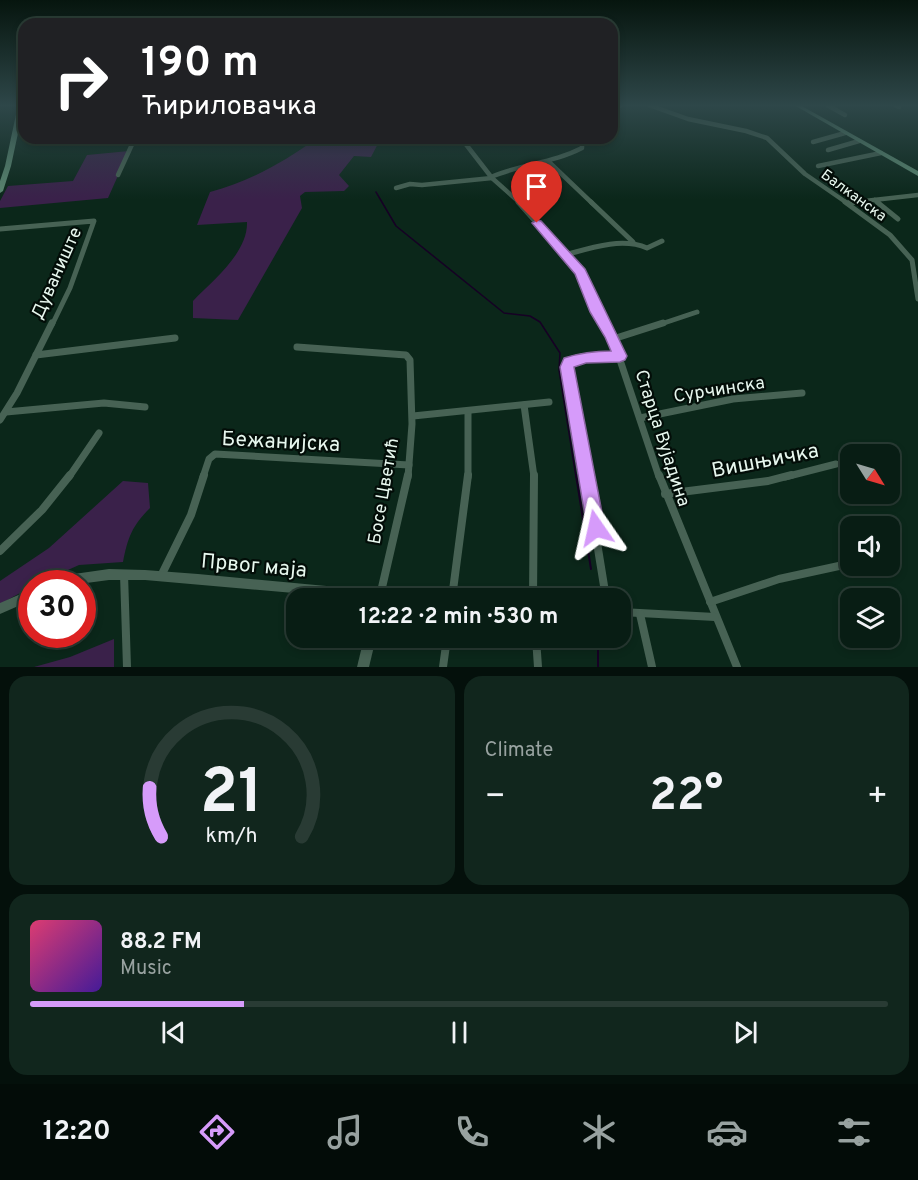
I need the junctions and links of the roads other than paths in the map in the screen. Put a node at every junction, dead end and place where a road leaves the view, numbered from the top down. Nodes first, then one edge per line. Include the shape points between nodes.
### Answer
1 (15, 136) edge
2 (760, 136) edge
3 (834, 136) edge
4 (850, 136) edge
5 (859, 141) junction
6 (813, 142) dead end
7 (132, 144) edge
8 (466, 144) edge
9 (582, 144) edge
10 (828, 150) dead end
11 (881, 153) junction
12 (549, 162) junction
13 (818, 166) dead end
14 (918, 174) edge
15 (118, 175) dead end
16 (491, 177) junction
17 (396, 188) dead end
18 (0, 191) edge
19 (918, 195) edge
20 (875, 200) junction
21 (846, 203) junction
22 (898, 219) dead end
23 (0, 229) edge
24 (662, 241) dead end
25 (633, 242) junction
26 (565, 255) junction
27 (916, 261) edge
28 (918, 299) edge
29 (697, 312) dead end
30 (175, 338) dead end
31 (613, 339) junction
32 (297, 347) dead end
33 (36, 355) junction
34 (620, 356) junction
35 (802, 393) dead end
36 (549, 402) dead end
37 (524, 405) junction
38 (146, 407) dead end
39 (6, 412) junction
40 (468, 412) junction
41 (412, 416) junction
42 (640, 418) junction
43 (0, 420) edge
44 (99, 433) dead end
45 (836, 464) dead end
46 (409, 465) junction
47 (664, 494) junction
48 (0, 551) edge
49 (840, 566) edge
50 (124, 574) junction
51 (96, 575) edge
52 (161, 577) junction
53 (286, 588) edge
54 (381, 588) edge
55 (453, 588) edge
56 (533, 588) edge
57 (605, 588) edge
58 (18, 601) edge
59 (710, 602) junction
60 (0, 609) edge
61 (631, 613) edge
62 (640, 614) junction
63 (715, 617) junction
64 (368, 648) edge
65 (446, 648) edge
66 (537, 648) edge
67 (127, 667) edge
68 (363, 667) edge
69 (443, 667) edge
70 (538, 667) edge
71 (652, 667) edge
72 (736, 667) edge

1 - 18 main road
2 - 21 street, Балканска
3 - 6 street
4 - 5 main road
5 - 10 street
5 - 11 main road
7 - 15 street
8 - 16 street, Старца Вујадина
9 - 12 street via 582,148
11 - 13 street
11 - 14 main road
12 - 16 street
12 - 25 street
16 - 17 street
16 - 26 street, Старца Вујадина
19 - 20 street
20 - 21 street
20 - 22 street
21 - 27 street, Балканска
23 - 33 street, Дуваниште via 94,221 70,288
24 - 25 street via 647,248
25 - 26 street
26 - 31 street, Старца Вујадина via 583,277
27 - 28 street, Балканска via 913,286
29 - 31 street
30 - 33 street
31 - 34 street, Старца Вујадина
32 - 41 street, Босе Цветић via 406,355 410,360
33 - 39 street, Дуваниште
34 - 42 street, Старца Вујадина
34 - 57 street via 586,357 569,362 567,367
35 - 42 street, Сурчинска via 733,399
36 - 37 street
37 - 40 street
37 - 56 street via 534,475
38 - 39 street via 104,403
39 - 43 street, Дуваниште
40 - 41 street
40 - 55 street via 468,484
41 - 46 street, Босе Цветић
42 - 47 street, Старца Вујадина
44 - 48 street via 48,503
45 - 47 street, Вишњичка via 768,481
46 - 52 street, Бежанијска via 214,454 208,459 192,515
46 - 54 street, Босе Цветић
47 - 59 street, Старца Вујадина
49 - 59 street via 779,579
50 - 51 street, Првог маја
50 - 52 street, Првог маја
50 - 67 street
52 - 53 street, Првог маја
58 - 60 street
59 - 63 street, Старца Вујадина
61 - 62 street
62 - 63 street
62 - 71 street
63 - 72 street, Старца Вујадина
64 - 68 street
65 - 69 street
66 - 70 street

